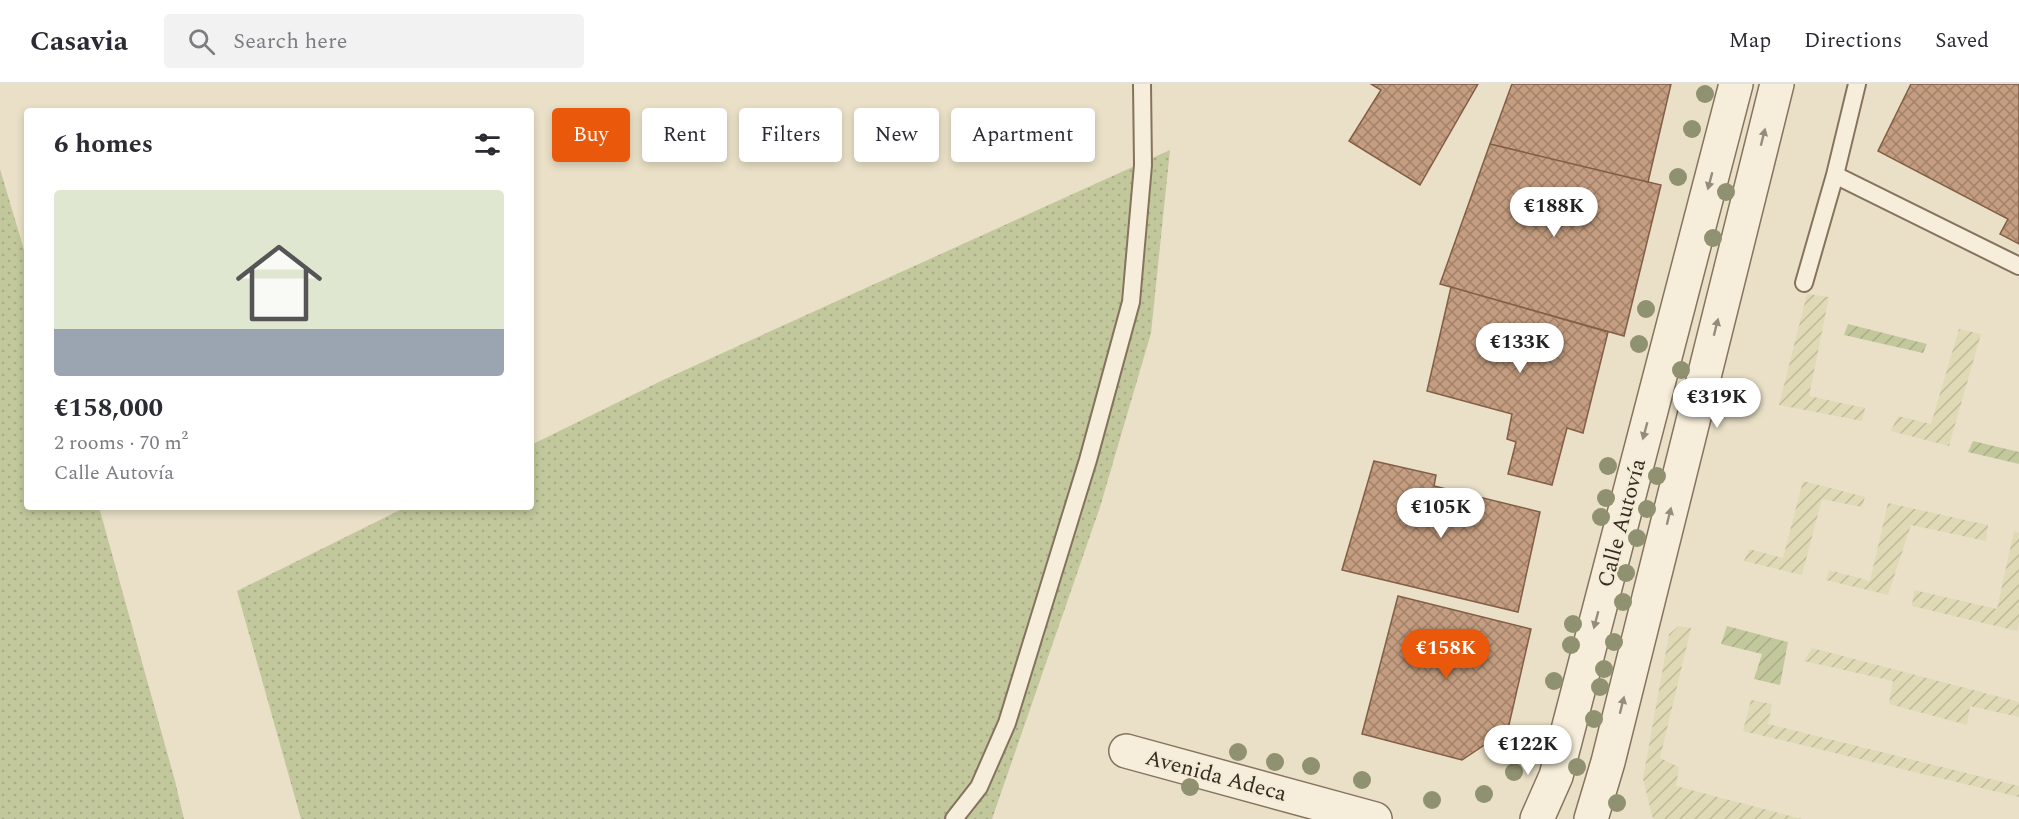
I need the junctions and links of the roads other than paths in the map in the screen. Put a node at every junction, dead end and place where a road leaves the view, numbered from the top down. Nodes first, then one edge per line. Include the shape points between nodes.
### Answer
1 (1142, 84) edge
2 (1736, 84) edge
3 (1777, 84) edge
4 (1857, 84) edge
5 (1835, 175) junction
6 (2019, 266) edge
7 (1804, 283) dead end
8 (1126, 751) dead end
9 (954, 819) edge
10 (1375, 819) edge
11 (1537, 819) edge
12 (1591, 819) edge

1 - 9 lane via 1143,165 1131,302 1089,460 1007,723 979,787
2 -> 11 street, Calle Autovía via 1556,776
12 -> 3 street, Calle Autovía
4 - 5 lane
5 - 6 lane
5 - 7 lane
8 - 10 street, Avenida Adeca

